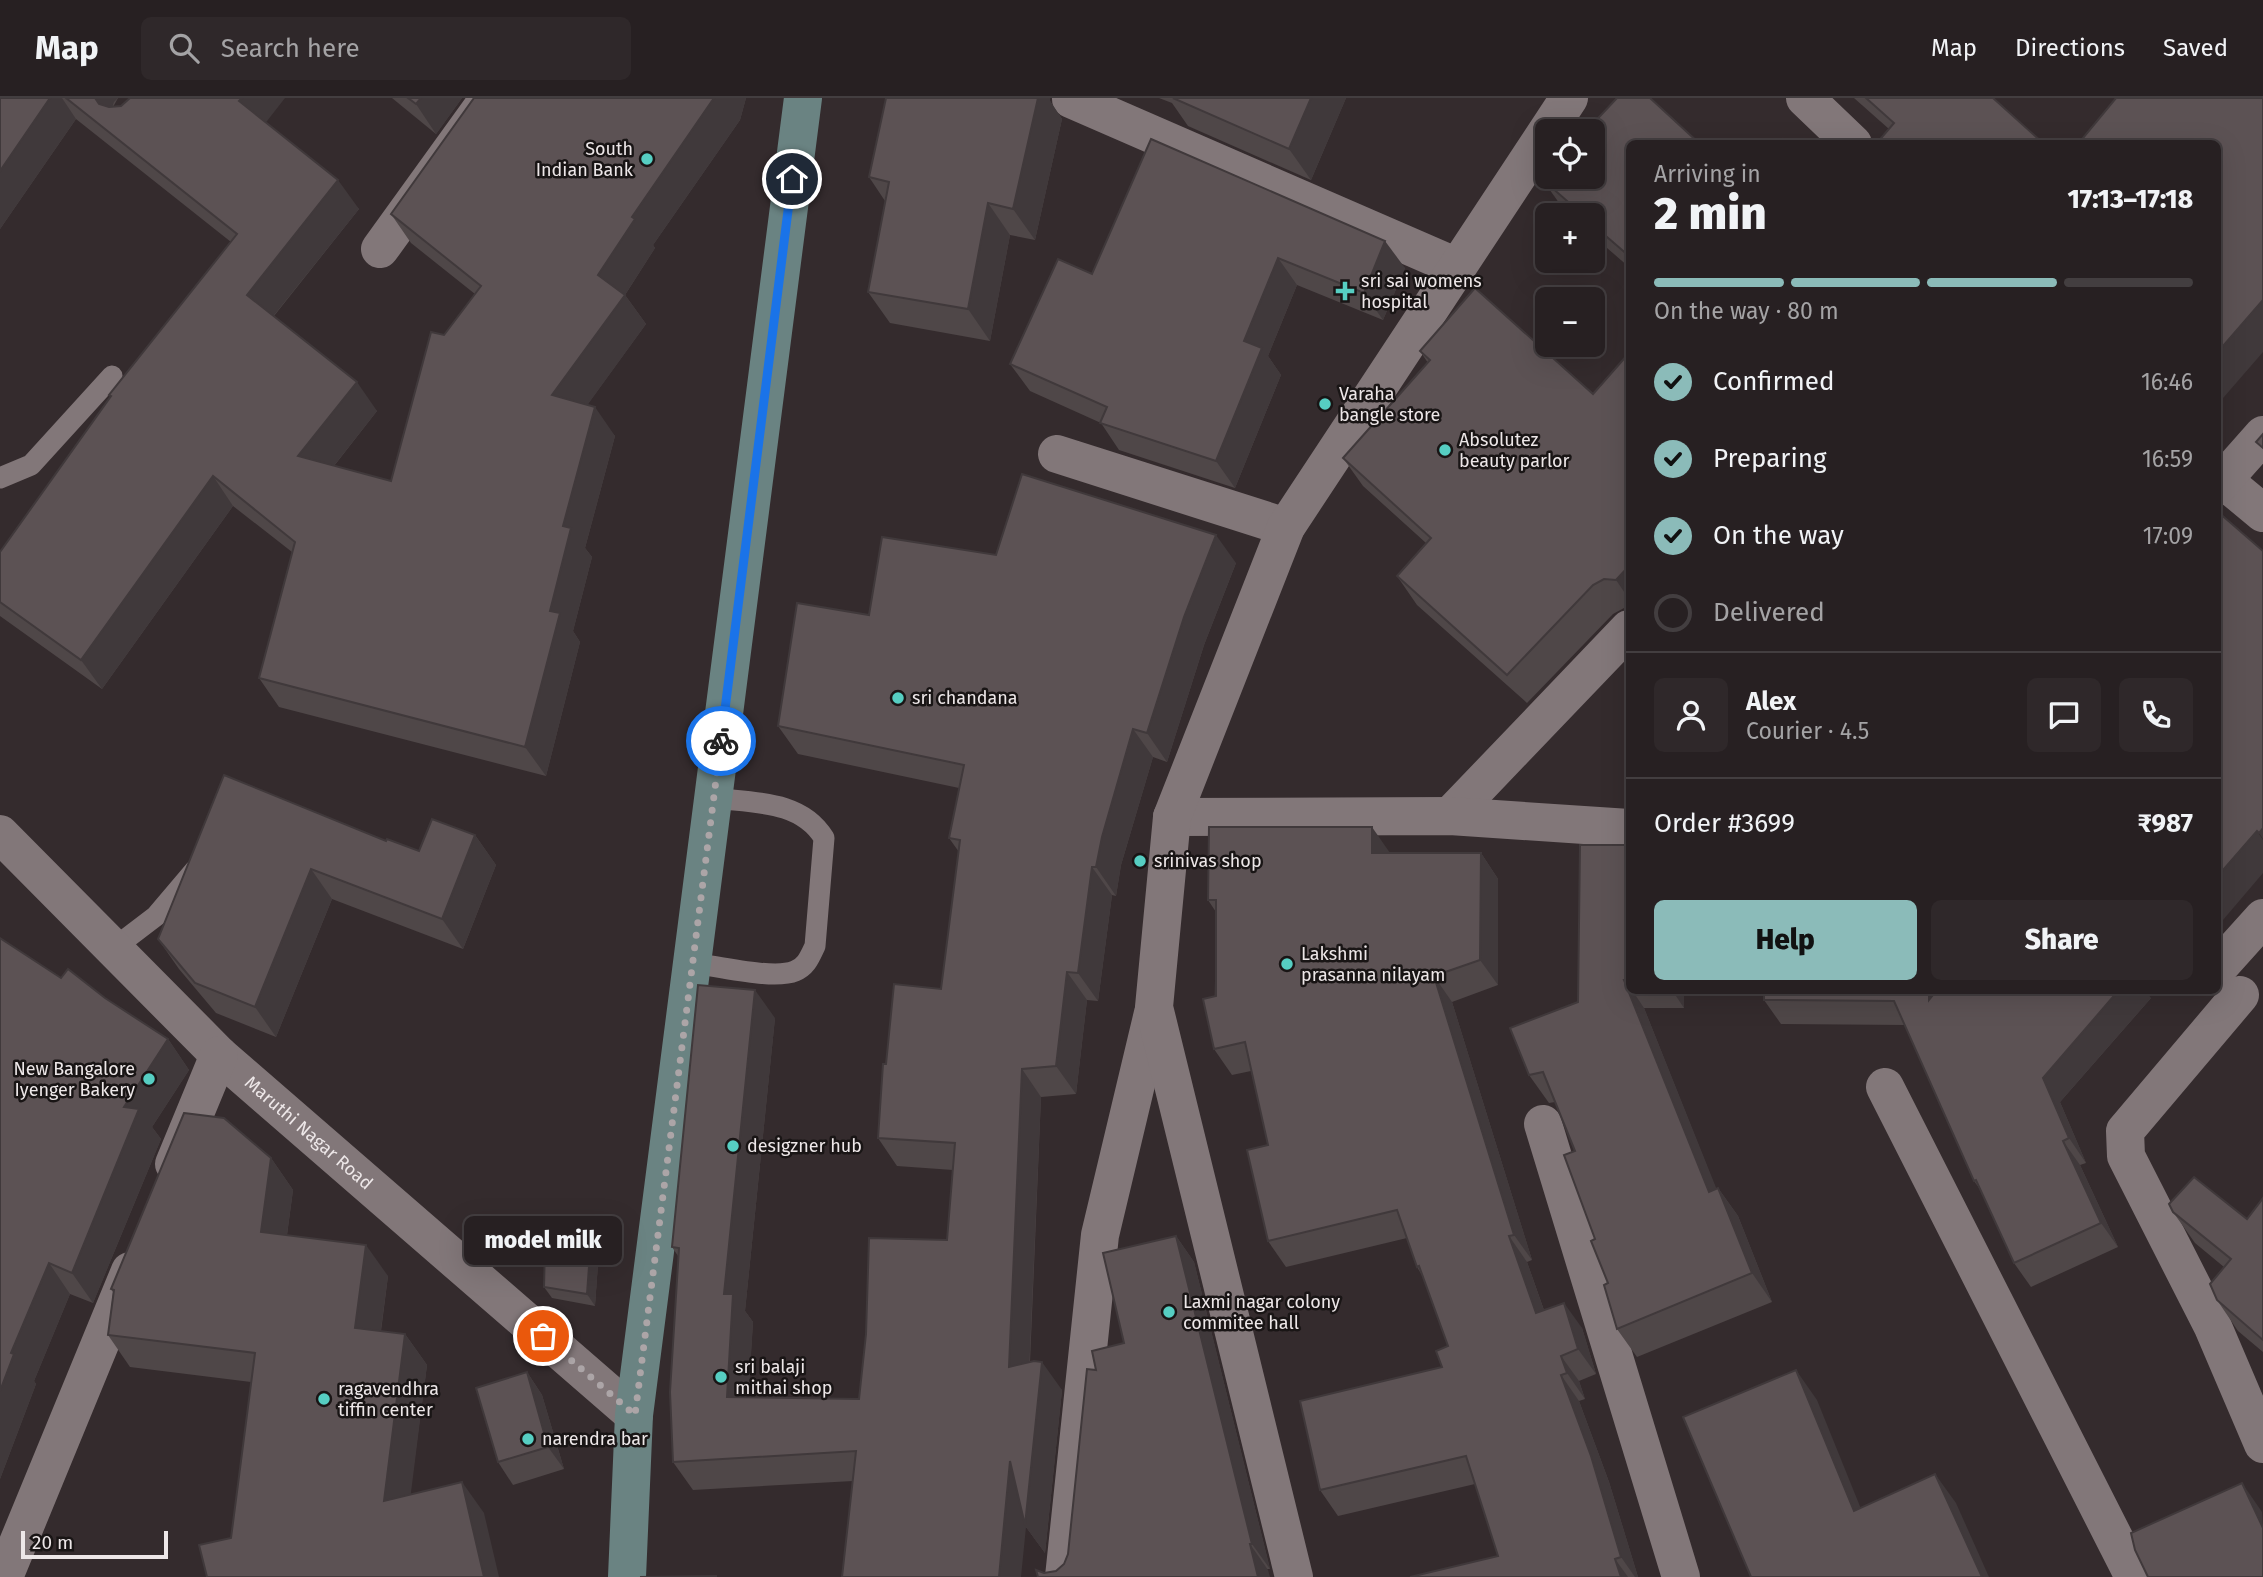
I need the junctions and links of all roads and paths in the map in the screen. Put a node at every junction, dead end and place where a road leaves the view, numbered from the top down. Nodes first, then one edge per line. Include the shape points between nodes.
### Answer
1 (489, 98) edge
2 (803, 98) edge
3 (1569, 98) edge
4 (1805, 98) edge
5 (1071, 100) edge
6 (1849, 140) edge
7 (380, 249) dead end
8 (1457, 267) junction
9 (112, 376) dead end
10 (2263, 435) edge
11 (1057, 454) dead end
12 (0, 478) edge
13 (2221, 479) edge
14 (2221, 482) edge
15 (2263, 513) edge
16 (1286, 527) junction
17 (1626, 632) edge
18 (714, 798) junction
19 (1450, 816) junction
20 (1172, 817) junction
21 (1626, 828) edge
22 (0, 834) edge
23 (204, 854) edge
24 (2263, 918) edge
25 (114, 948) junction
26 (692, 963) junction
27 (2234, 989) edge
28 (1154, 1007) junction
29 (219, 1055) junction
30 (1885, 1087) dead end
31 (1542, 1124) dead end
32 (161, 1195) edge
33 (146, 1233) edge
34 (635, 1415) junction
35 (2263, 1444) edge
36 (4, 1577) edge
37 (627, 1577) edge
38 (1064, 1577) edge
39 (1294, 1577) edge
40 (1681, 1577) edge
41 (2134, 1577) edge

1 - 7 street
2 - 18 street
3 - 8 street
4 - 6 street
5 - 8 street
8 - 16 street
9 - 12 lane via 31,464
10 - 13 street
11 - 16 street
14 - 15 street
16 - 20 street
17 - 19 street
18 - 26 street
18 - 26 lane via 788,808 817,826 824,838 815,946 797,971 782,974
19 - 20 street
19 - 21 street
20 - 28 street
22 - 25 street, Maruthi Nagar Road
23 - 25 lane via 156,916
24 - 27 street
25 - 29 street, Maruthi Nagar Road
26 - 34 street
27 - 35 street via 2125,1131 2126,1156 2213,1327
28 - 38 street via 1100,1235
28 - 39 street
29 - 32 street
29 - 34 street, Maruthi Nagar Road
30 - 41 street
31 - 40 street
33 - 36 street
34 - 37 street

